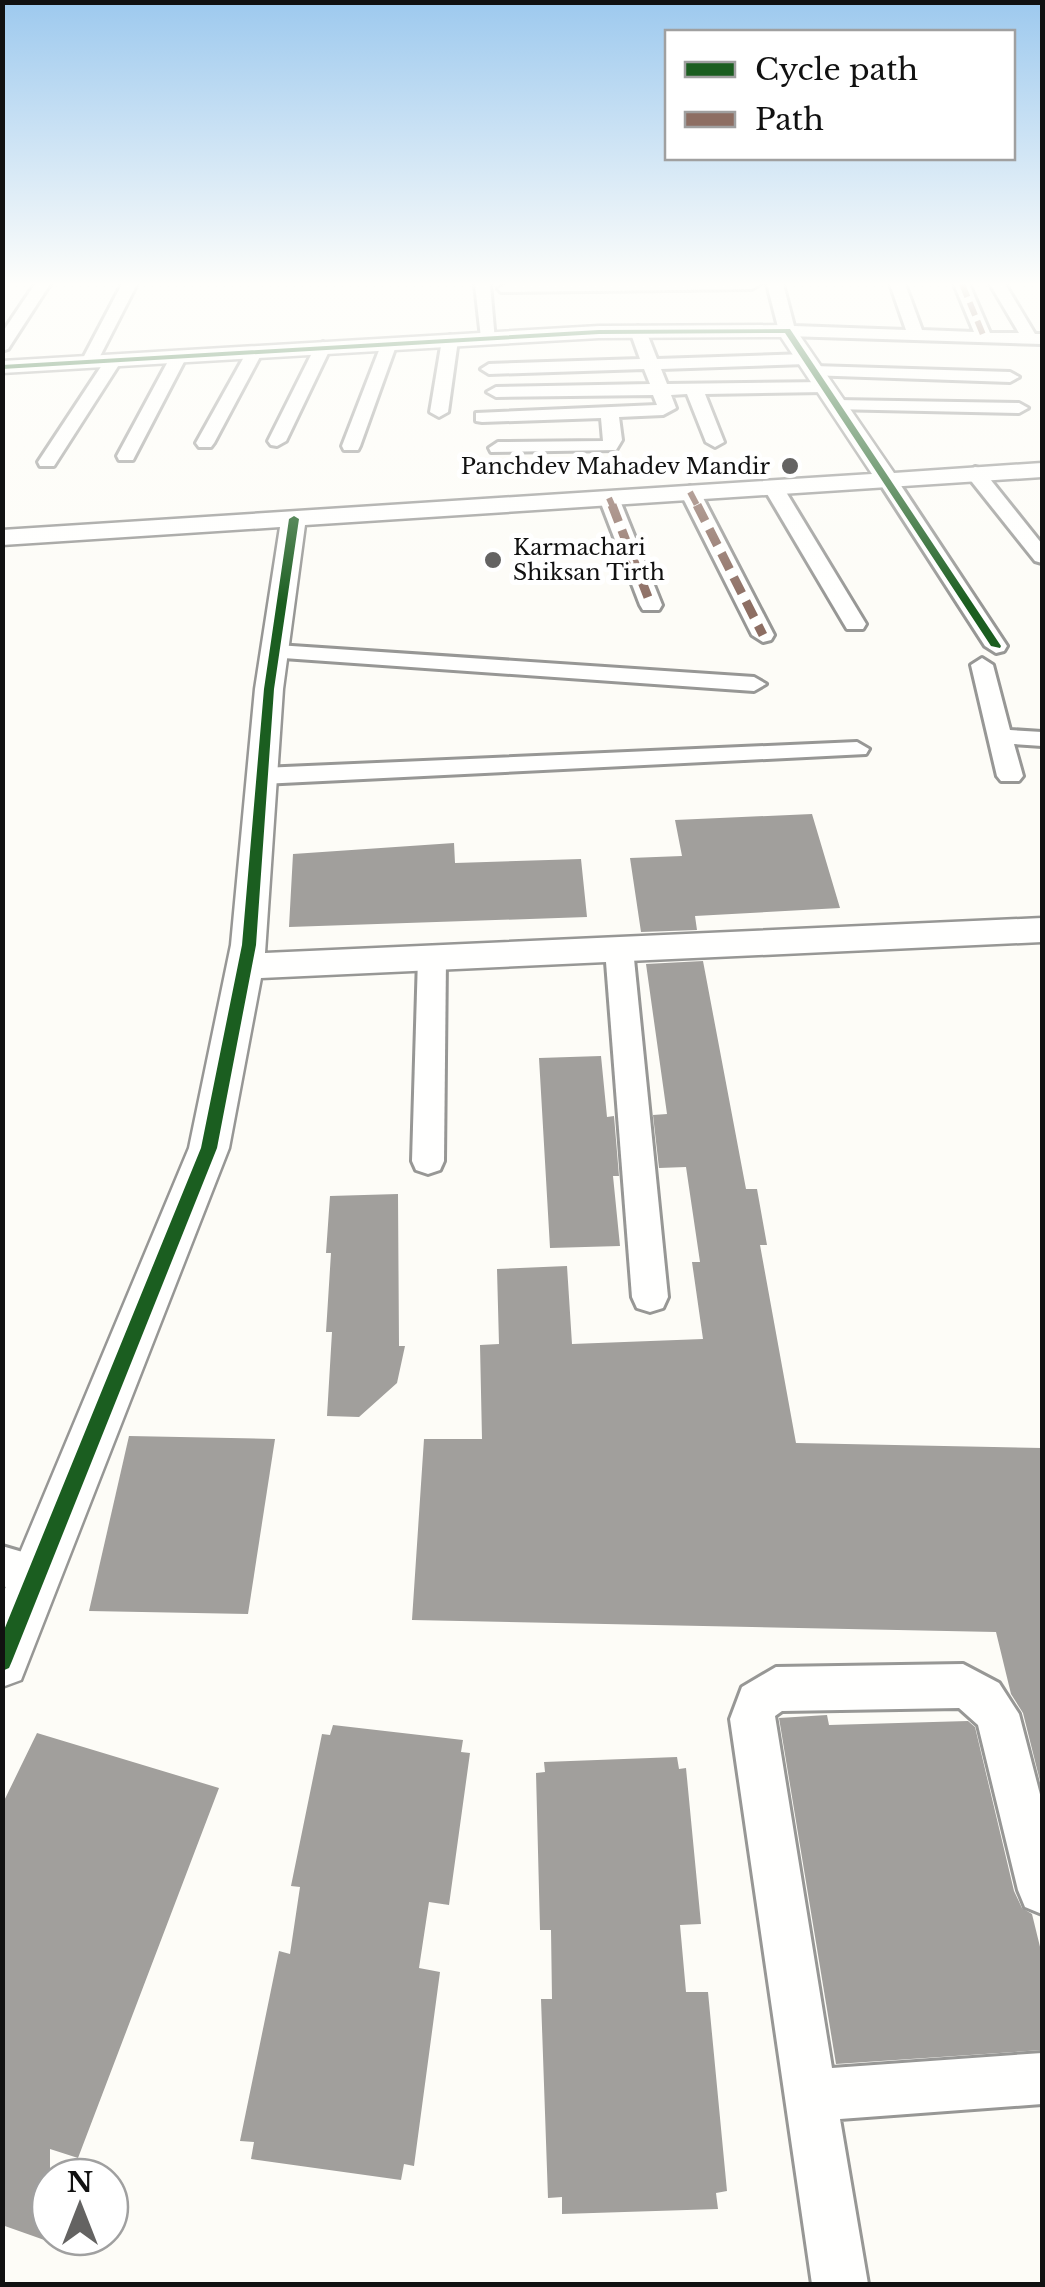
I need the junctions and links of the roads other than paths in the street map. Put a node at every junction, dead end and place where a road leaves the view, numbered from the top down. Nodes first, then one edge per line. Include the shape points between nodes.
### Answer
1 (94, 391) edge
2 (161, 391) edge
3 (233, 391) edge
4 (302, 391) edge
5 (372, 391) edge
6 (442, 391) edge
7 (567, 391) edge
8 (663, 391) edge
9 (695, 391) edge
10 (827, 391) edge
11 (892, 391) edge
12 (496, 392) dead end
13 (1019, 408) dead end
14 (439, 412) dead end
15 (610, 413) junction
16 (482, 416) dead end
17 (277, 442) dead end
18 (715, 442) dead end
19 (205, 443) dead end
20 (351, 446) dead end
21 (498, 448) dead end
22 (126, 456) dead end
23 (46, 462) dead end
24 (1042, 470) edge
25 (974, 473) junction
26 (887, 479) junction
27 (773, 486) junction
28 (690, 492) junction
29 (609, 498) junction
30 (294, 518) junction
31 (2, 538) edge
32 (1042, 557) edge
33 (651, 604) dead end
34 (855, 624) dead end
35 (763, 634) dead end
36 (278, 652) junction
37 (754, 684) dead end
38 (998, 736) junction
39 (1042, 738) edge
40 (858, 749) dead end
41 (262, 776) junction
42 (1010, 776) dead end
43 (1042, 930) edge
44 (620, 949) junction
45 (432, 958) junction
46 (245, 966) junction
47 (428, 1160) dead end
48 (650, 1296) dead end
49 (20, 1570) edge
50 (2, 1661) edge
51 (1042, 1890) edge
52 (1042, 2079) edge
53 (811, 2095) junction
54 (840, 2284) edge

1 - 23 street
2 - 22 street
3 - 19 street
4 - 17 street
5 - 20 street
6 - 14 street
7 - 12 street
8 - 15 street via 663,410
9 - 18 street
10 - 26 street
11 - 13 street
15 - 16 street
15 - 21 street via 610,446
24 - 25 street
25 - 26 street
25 - 32 street
26 - 27 street
26 - 38 street via 989,655
27 - 28 street
27 - 34 street
28 - 29 street
28 - 35 street
29 - 30 street
29 - 33 street
30 - 31 street
30 - 36 street
36 - 37 street
36 - 41 street
38 - 39 street
38 - 42 street
40 - 41 street
41 - 46 street
43 - 44 street
44 - 45 street
44 - 48 street
45 - 46 street
45 - 47 street
46 - 49 street via 210,1148
49 - 50 street
51 - 53 street via 998,1714 984,1698 963,1686 776,1689 757,1702 752,1719
52 - 53 street
53 - 54 street

